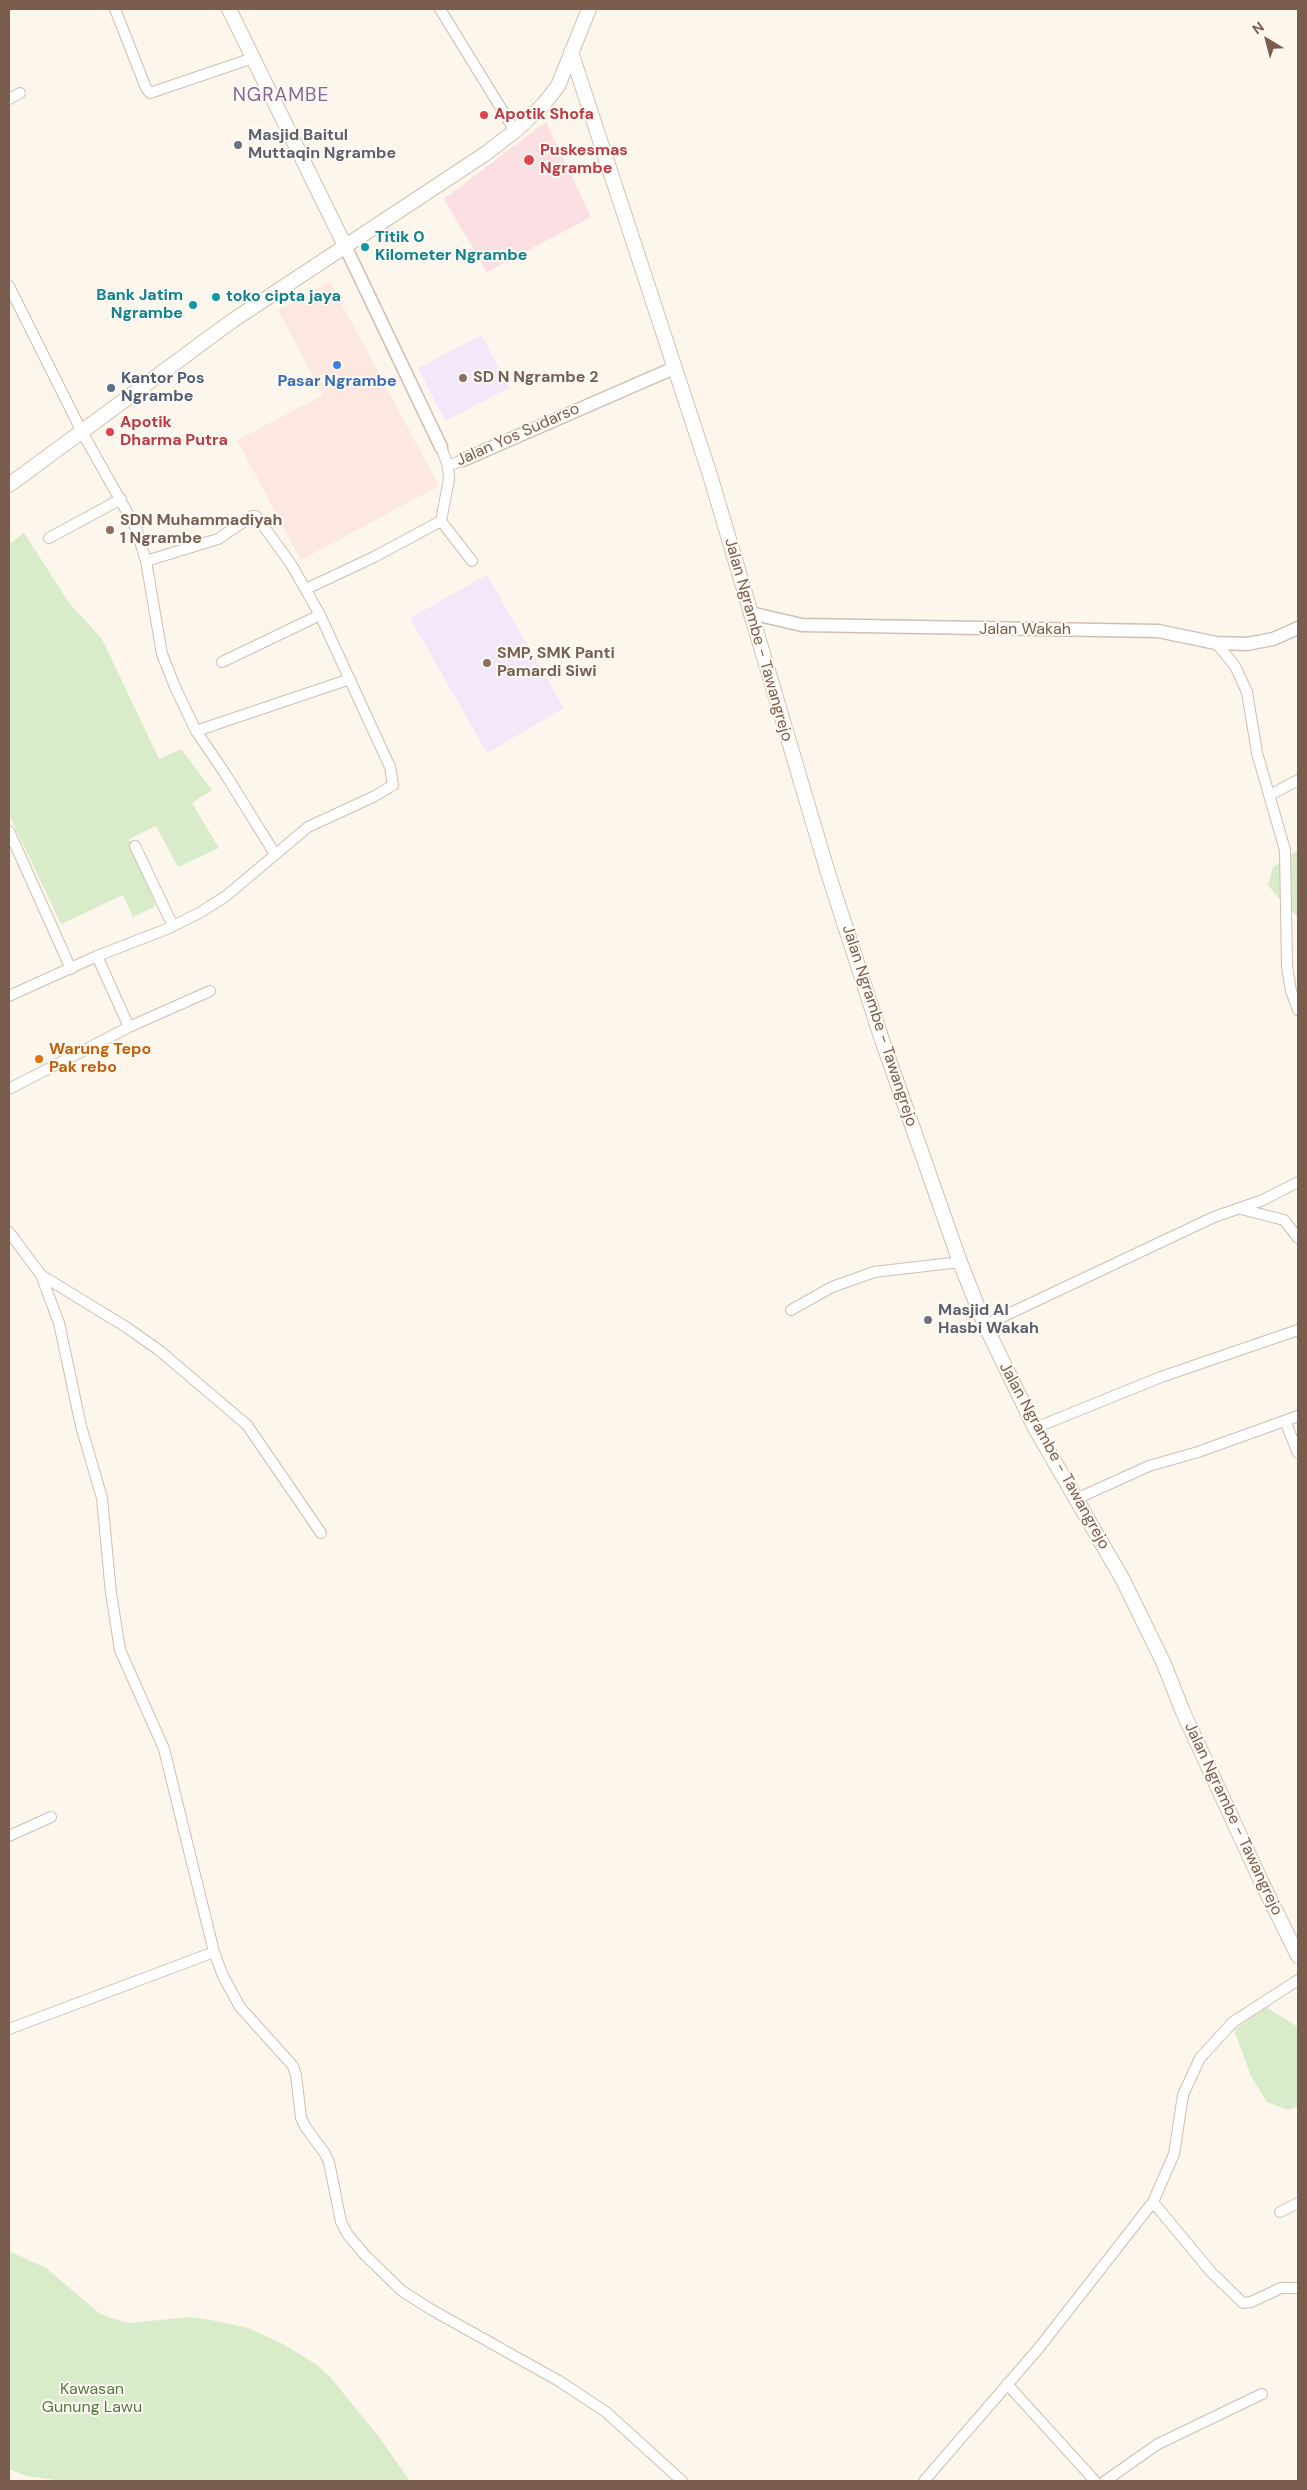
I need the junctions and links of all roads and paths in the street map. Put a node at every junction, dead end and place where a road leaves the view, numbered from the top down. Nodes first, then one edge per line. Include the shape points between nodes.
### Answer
1 (115, 9) edge
2 (229, 9) edge
3 (440, 9) edge
4 (588, 9) edge
5 (571, 52) junction
6 (253, 58) junction
7 (20, 93) dead end
8 (9, 99) edge
9 (516, 131) junction
10 (345, 246) junction
11 (9, 286) edge
12 (674, 368) junction
13 (82, 432) junction
14 (442, 447) joint
15 (464, 460) joint
16 (448, 466) junction
17 (9, 485) edge
18 (121, 499) junction
19 (441, 521) junction
20 (49, 538) dead end
21 (146, 561) junction
22 (472, 561) dead end
23 (306, 589) junction
24 (750, 613) junction
25 (320, 615) junction
26 (1298, 628) edge
27 (1216, 643) junction
28 (222, 662) dead end
29 (350, 679) junction
30 (196, 731) junction
31 (1298, 780) edge
32 (1270, 794) junction
33 (9, 831) edge
34 (135, 846) dead end
35 (275, 854) junction
36 (173, 926) junction
37 (97, 956) junction
38 (71, 969) junction
39 (210, 991) dead end
40 (9, 996) edge
41 (1298, 1010) edge
42 (129, 1027) junction
43 (9, 1089) edge
44 (1298, 1182) edge
45 (1241, 1209) junction
46 (9, 1232) edge
47 (1298, 1238) edge
48 (960, 1262) junction
49 (41, 1275) junction
50 (791, 1310) dead end
51 (985, 1325) junction
52 (1298, 1330) edge
53 (1298, 1416) edge
54 (1285, 1421) junction
55 (1035, 1428) junction
56 (1298, 1453) edge
57 (1076, 1498) junction
58 (321, 1533) dead end
59 (51, 1817) dead end
60 (9, 1836) edge
61 (214, 1952) junction
62 (1298, 1956) edge
63 (1298, 1980) edge
64 (9, 2029) edge
65 (1154, 2202) junction
66 (1298, 2203) edge
67 (1280, 2212) dead end
68 (1298, 2288) edge
69 (1008, 2384) junction
70 (1262, 2394) dead end
71 (682, 2481) edge
72 (924, 2481) edge
73 (1095, 2481) edge
74 (1105, 2481) edge

1 - 6 street via 150,93
2 - 6 main road
3 - 9 street
4 - 5 main road
5 - 9 main road via 558,86
5 - 12 main road, Jalan Ngrambe - Tawangrejo
6 - 10 main road
7 - 8 street
9 - 10 main road
10 - 13 main road via 232,321
10 - 14 street, Jalan Yos Sudarso
11 - 13 street
12 - 15 street, Jalan Yos Sudarso
12 - 24 main road, Jalan Ngrambe - Tawangrejo via 710,475
13 - 17 main road
13 - 18 street
14 - 16 street, Jalan Yos Sudarso
15 - 16 street, Jalan Yos Sudarso
16 - 19 street via 449,479
18 - 20 street
18 - 21 street via 136,528
19 - 22 street
19 - 23 street
21 - 23 street via 218,539 256,516
21 - 30 street via 162,654
23 - 25 street
24 - 27 street, Jalan Wakah via 802,625 1158,631
24 - 48 main road, Jalan Ngrambe - Tawangrejo via 810,817 882,1040
25 - 28 street
25 - 29 street
26 - 27 street, Jalan Wakah via 1273,639 1247,644
27 - 32 street via 1235,666 1247,692 1257,753
29 - 30 street
29 - 35 street via 390,767 393,785 308,827
30 - 35 street
31 - 32 street
32 - 41 street via 1285,850 1287,966
33 - 38 street
34 - 36 street
35 - 36 street via 226,896
36 - 37 street
37 - 38 street
37 - 42 street
38 - 40 street
39 - 42 street
42 - 43 street
44 - 45 street
45 - 47 street via 1284,1220
45 - 51 street via 1214,1218
46 - 49 street
48 - 50 street via 874,1272 832,1286
48 - 51 main road, Jalan Ngrambe - Tawangrejo
49 - 58 street via 160,1351 247,1425
49 - 61 street via 59,1323 81,1426 102,1498 120,1650 164,1749
51 - 55 main road, Jalan Ngrambe - Tawangrejo
52 - 55 street via 1161,1377
53 - 54 street
54 - 56 street
54 - 57 street via 1149,1466
55 - 57 main road, Jalan Ngrambe - Tawangrejo
57 - 62 main road, Jalan Ngrambe - Tawangrejo via 1123,1580 1164,1664
59 - 60 street
61 - 64 street
61 - 71 street via 240,2006 293,2066 301,2118 329,2162 341,2222 365,2255 402,2291 559,2381 606,2412
63 - 65 street via 1233,2022 1200,2058 1183,2095 1174,2154
65 - 68 street via 1211,2272 1243,2303 1281,2288
65 - 69 street
66 - 67 street
69 - 72 street
69 - 73 street
70 - 74 street via 1158,2444

